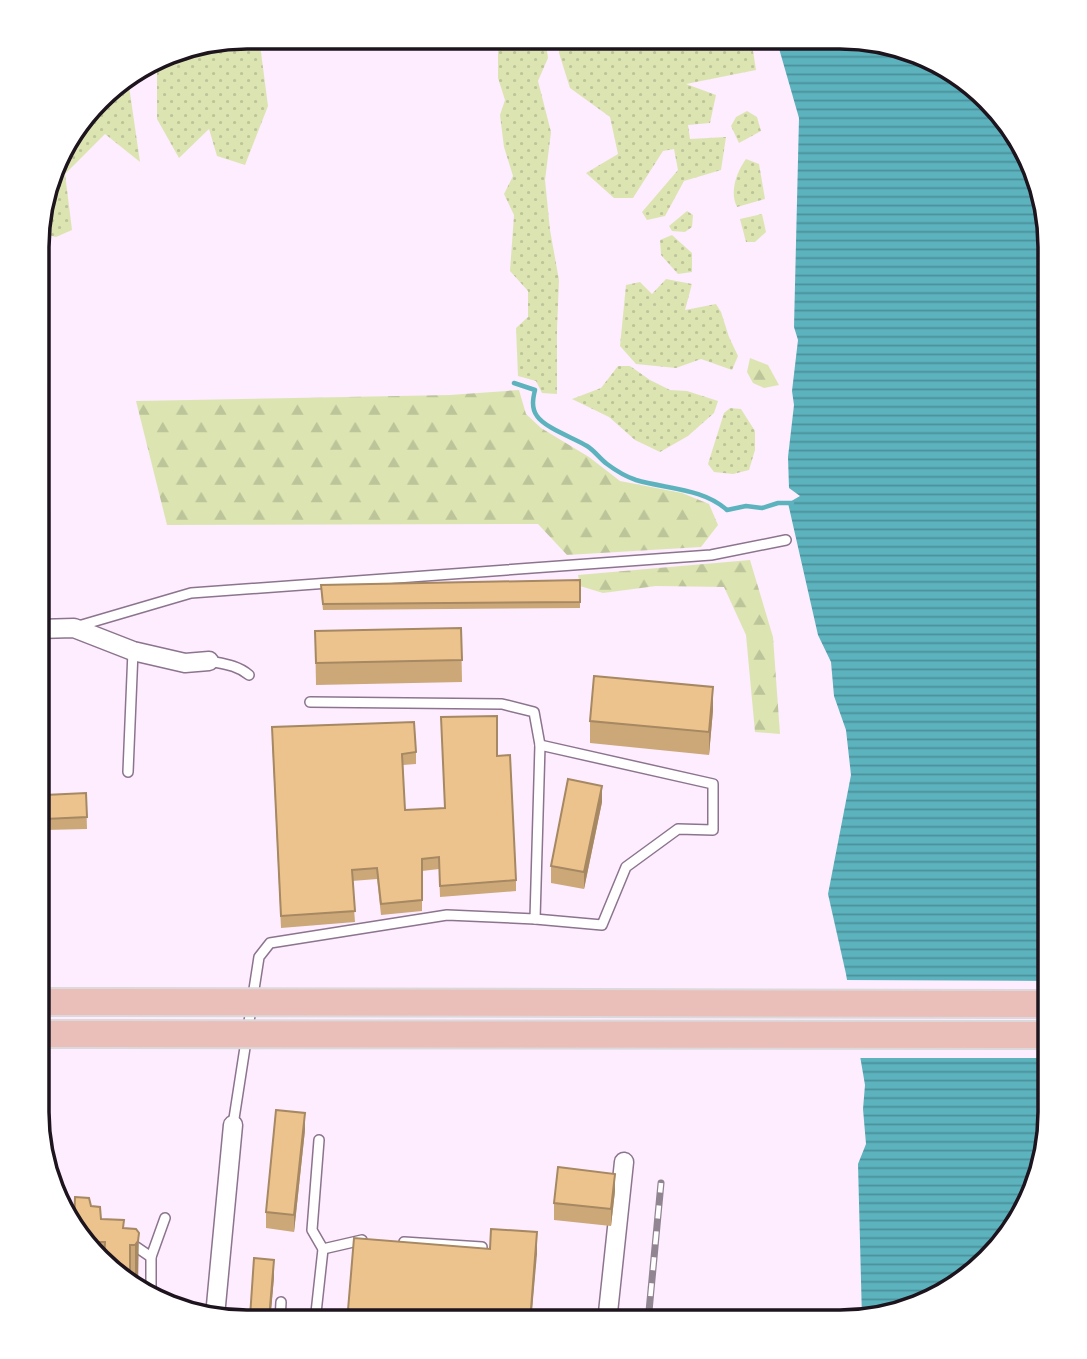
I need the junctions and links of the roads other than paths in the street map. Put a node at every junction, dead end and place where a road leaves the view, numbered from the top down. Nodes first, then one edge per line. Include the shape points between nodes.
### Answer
1 (786, 540) dead end
2 (74, 628) junction
3 (49, 629) edge
4 (133, 651) junction
5 (209, 661) joint
6 (249, 675) dead end
7 (310, 702) dead end
8 (540, 745) junction
9 (128, 772) dead end
10 (535, 919) junction
11 (49, 1002) edge
12 (1038, 1004) edge
13 (49, 1034) edge
14 (1038, 1035) edge
15 (233, 1125) joint
16 (319, 1140) dead end
17 (624, 1162) dead end
18 (77, 1212) edge
19 (165, 1217) dead end
20 (96, 1219) edge
21 (119, 1234) edge
22 (377, 1240) edge
23 (390, 1241) edge
24 (482, 1247) edge
25 (323, 1249) junction
26 (151, 1257) junction
27 (151, 1285) edge
28 (281, 1302) dead end
29 (216, 1307) edge
30 (281, 1310) edge
31 (316, 1310) edge
32 (608, 1310) edge

1 - 2 lane via 711,555 191,593
2 - 3 street
2 - 4 street
4 - 5 street via 185,663
4 - 9 lane
5 - 6 lane
7 - 8 lane via 502,704 534,712
8 - 10 lane
8 - 10 lane via 713,784 713,830 678,829 626,867 603,925
10 - 15 lane via 447,915 270,943 259,957
11 - 12 main road, bridge
13 - 14 main road, bridge
15 - 29 street
16 - 25 lane via 312,1230
17 - 32 street
18 - 20 lane via 85,1211
19 - 26 lane
21 - 26 lane
22 - 25 lane
23 - 24 lane
25 - 31 lane
26 - 27 lane
28 - 30 lane

